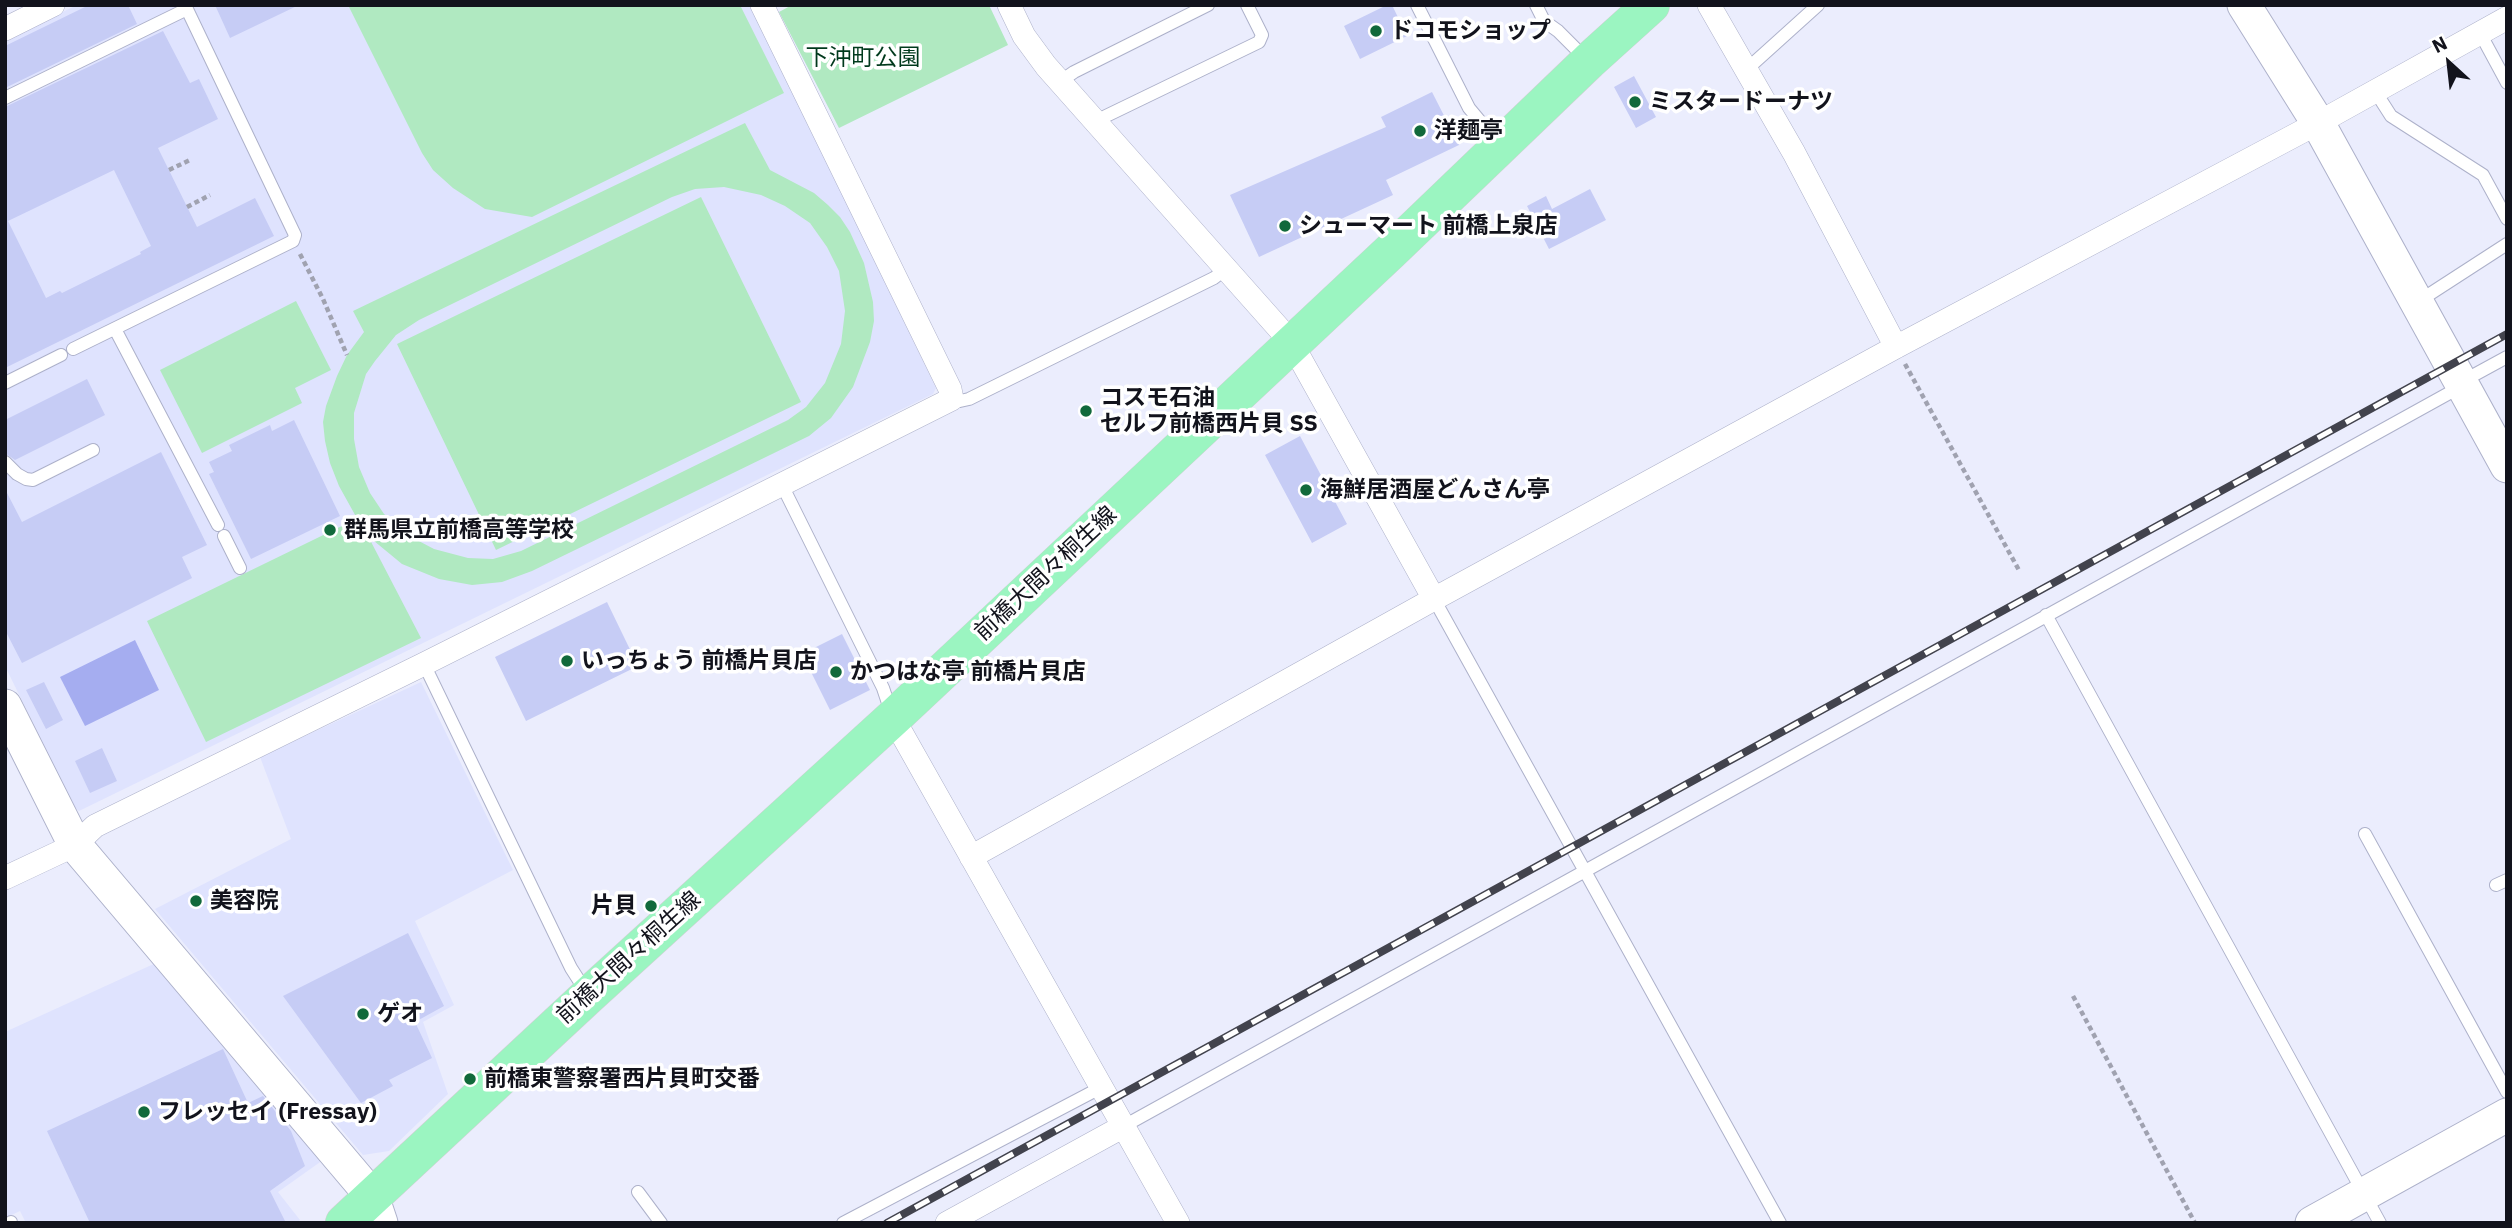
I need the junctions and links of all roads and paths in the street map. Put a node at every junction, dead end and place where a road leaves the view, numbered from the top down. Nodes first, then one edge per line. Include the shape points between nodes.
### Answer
1 (53, 5) edge
2 (762, 5) edge
3 (1009, 5) edge
4 (1208, 5) edge
5 (1247, 5) edge
6 (1417, 5) edge
7 (1536, 5) edge
8 (1651, 5) edge
9 (1709, 5) edge
10 (1818, 5) edge
11 (2244, 5) edge
12 (186, 7) edge
13 (2507, 18) edge
14 (5, 29) edge
15 (2480, 33) junction
16 (1589, 61) junction
17 (1746, 70) junction
18 (1061, 81) junction
19 (2507, 83) edge
20 (2375, 91) junction
21 (5, 98) edge
22 (1096, 122) junction
23 (2318, 124) junction
24 (1502, 146) junction
25 (192, 159) dead end
26 (169, 170) dead end
27 (210, 195) dead end
28 (187, 207) dead end
29 (2507, 219) edge
30 (293, 241) junction
31 (2507, 244) edge
32 (1227, 268) junction
33 (2416, 303) junction
34 (115, 329) junction
35 (1292, 342) junction
36 (1896, 346) junction
37 (347, 355) dead end
38 (2507, 357) edge
39 (5, 383) edge
40 (2462, 386) junction
41 (952, 399) junction
42 (93, 450) dead end
43 (5, 462) edge
44 (2507, 466) edge
45 (782, 485) junction
46 (240, 568) dead end
47 (2020, 572) dead end
48 (1434, 600) junction
49 (2046, 615) junction
50 (424, 664) junction
51 (5, 706) edge
52 (893, 718) junction
53 (2365, 834) dead end
54 (75, 845) junction
55 (971, 856) junction
56 (1584, 870) junction
57 (5, 878) edge
58 (589, 995) junction
59 (2073, 996) dead end
60 (1102, 1087) junction
61 (2507, 1092) edge
62 (2507, 1115) edge
63 (1124, 1126) junction
64 (638, 1192) dead end
65 (2365, 1194) junction
66 (377, 1209) edge
67 (344, 1223) edge
68 (661, 1223) edge
69 (843, 1223) edge
70 (947, 1223) edge
71 (1178, 1223) edge
72 (1780, 1223) edge
73 (2196, 1223) edge
74 (2312, 1223) edge
75 (2380, 1223) edge

1 - 14 street
2 - 41 street
3 - 18 street via 1024,36
4 - 18 lane
5 - 22 lane via 1262,35 1259,42
6 - 24 lane via 1464,100
7 - 16 lane via 1544,21
8 - 16 main road, 前橋大間々桐生線
9 - 17 street
10 - 17 lane
11 - 23 street
12 - 21 lane
12 - 30 lane via 295,235
13 - 15 street
15 - 19 lane
15 - 20 street
16 - 24 main road, 前橋大間々桐生線
17 - 36 street
18 - 22 street
20 - 23 street
20 - 29 lane via 2391,116 2483,174
22 - 32 street
23 - 33 street
23 - 36 street
24 - 35 main road, 前橋大間々桐生線
25 - 26 path
27 - 28 path
30 - 34 lane
30 - 37 path
31 - 33 lane
32 - 35 street
32 - 41 lane via 969,399
33 - 40 street
34 - 39 lane
34 - 46 lane
35 - 48 street
35 - 52 main road, 前橋大間々桐生線
36 - 47 path
36 - 48 street
38 - 40 lane
40 - 44 street
40 - 49 lane
41 - 45 street
42 - 43 lane via 33,480
45 - 50 street
45 - 52 lane via 883,688
48 - 55 street
48 - 56 lane
49 - 56 lane
49 - 65 lane
50 - 54 street via 95,826
50 - 58 lane via 571,968
51 - 54 street
52 - 55 street
52 - 58 main road, 前橋大間々桐生線
53 - 61 lane
54 - 57 street
54 - 66 street
55 - 60 street
56 - 63 lane
56 - 72 lane
58 - 66 main road, 前橋大間々桐生線
59 - 73 path
60 - 63 street
60 - 69 lane
62 - 65 street
63 - 70 street
63 - 71 street
64 - 68 lane
65 - 74 street
65 - 75 lane
66 - 67 main road, 前橋大間々桐生線

